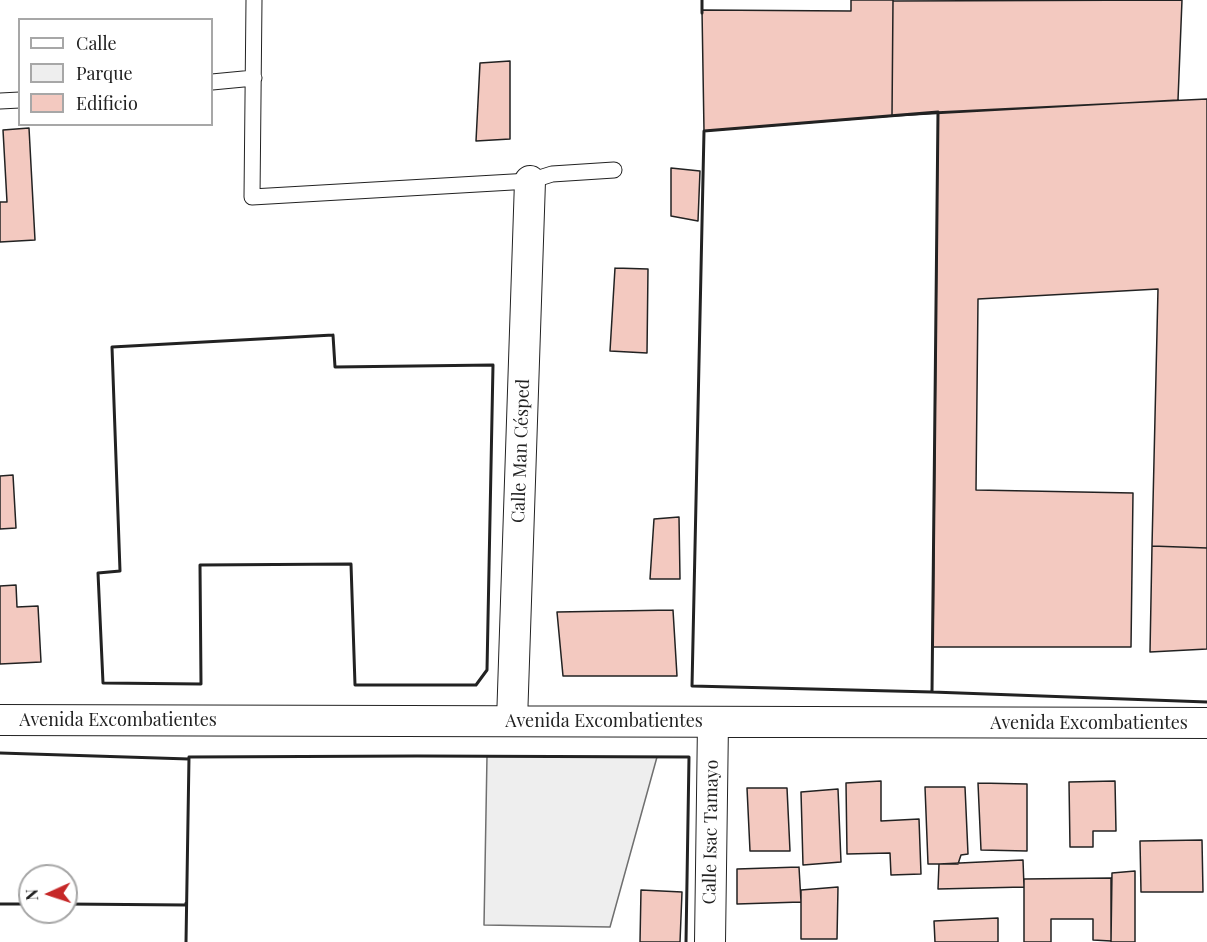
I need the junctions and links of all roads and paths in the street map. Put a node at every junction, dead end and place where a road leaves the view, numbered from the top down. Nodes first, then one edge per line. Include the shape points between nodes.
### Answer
1 (255, 0) edge
2 (254, 78) junction
3 (213, 82) edge
4 (18, 100) edge
5 (0, 101) edge
6 (614, 170) dead end
7 (530, 181) junction
8 (0, 720) edge
9 (512, 721) junction
10 (713, 722) junction
11 (1207, 723) edge
12 (710, 942) edge

1 - 2 lane
2 - 3 lane
2 - 7 lane via 252,197
4 - 5 lane
6 - 7 lane via 552,174
7 - 9 street, Calle Man Césped
8 - 9 street, Avenida Excombatientes
9 - 10 street, Avenida Excombatientes
10 - 11 street, Avenida Excombatientes
10 - 12 street, Calle Isac Tamayo

